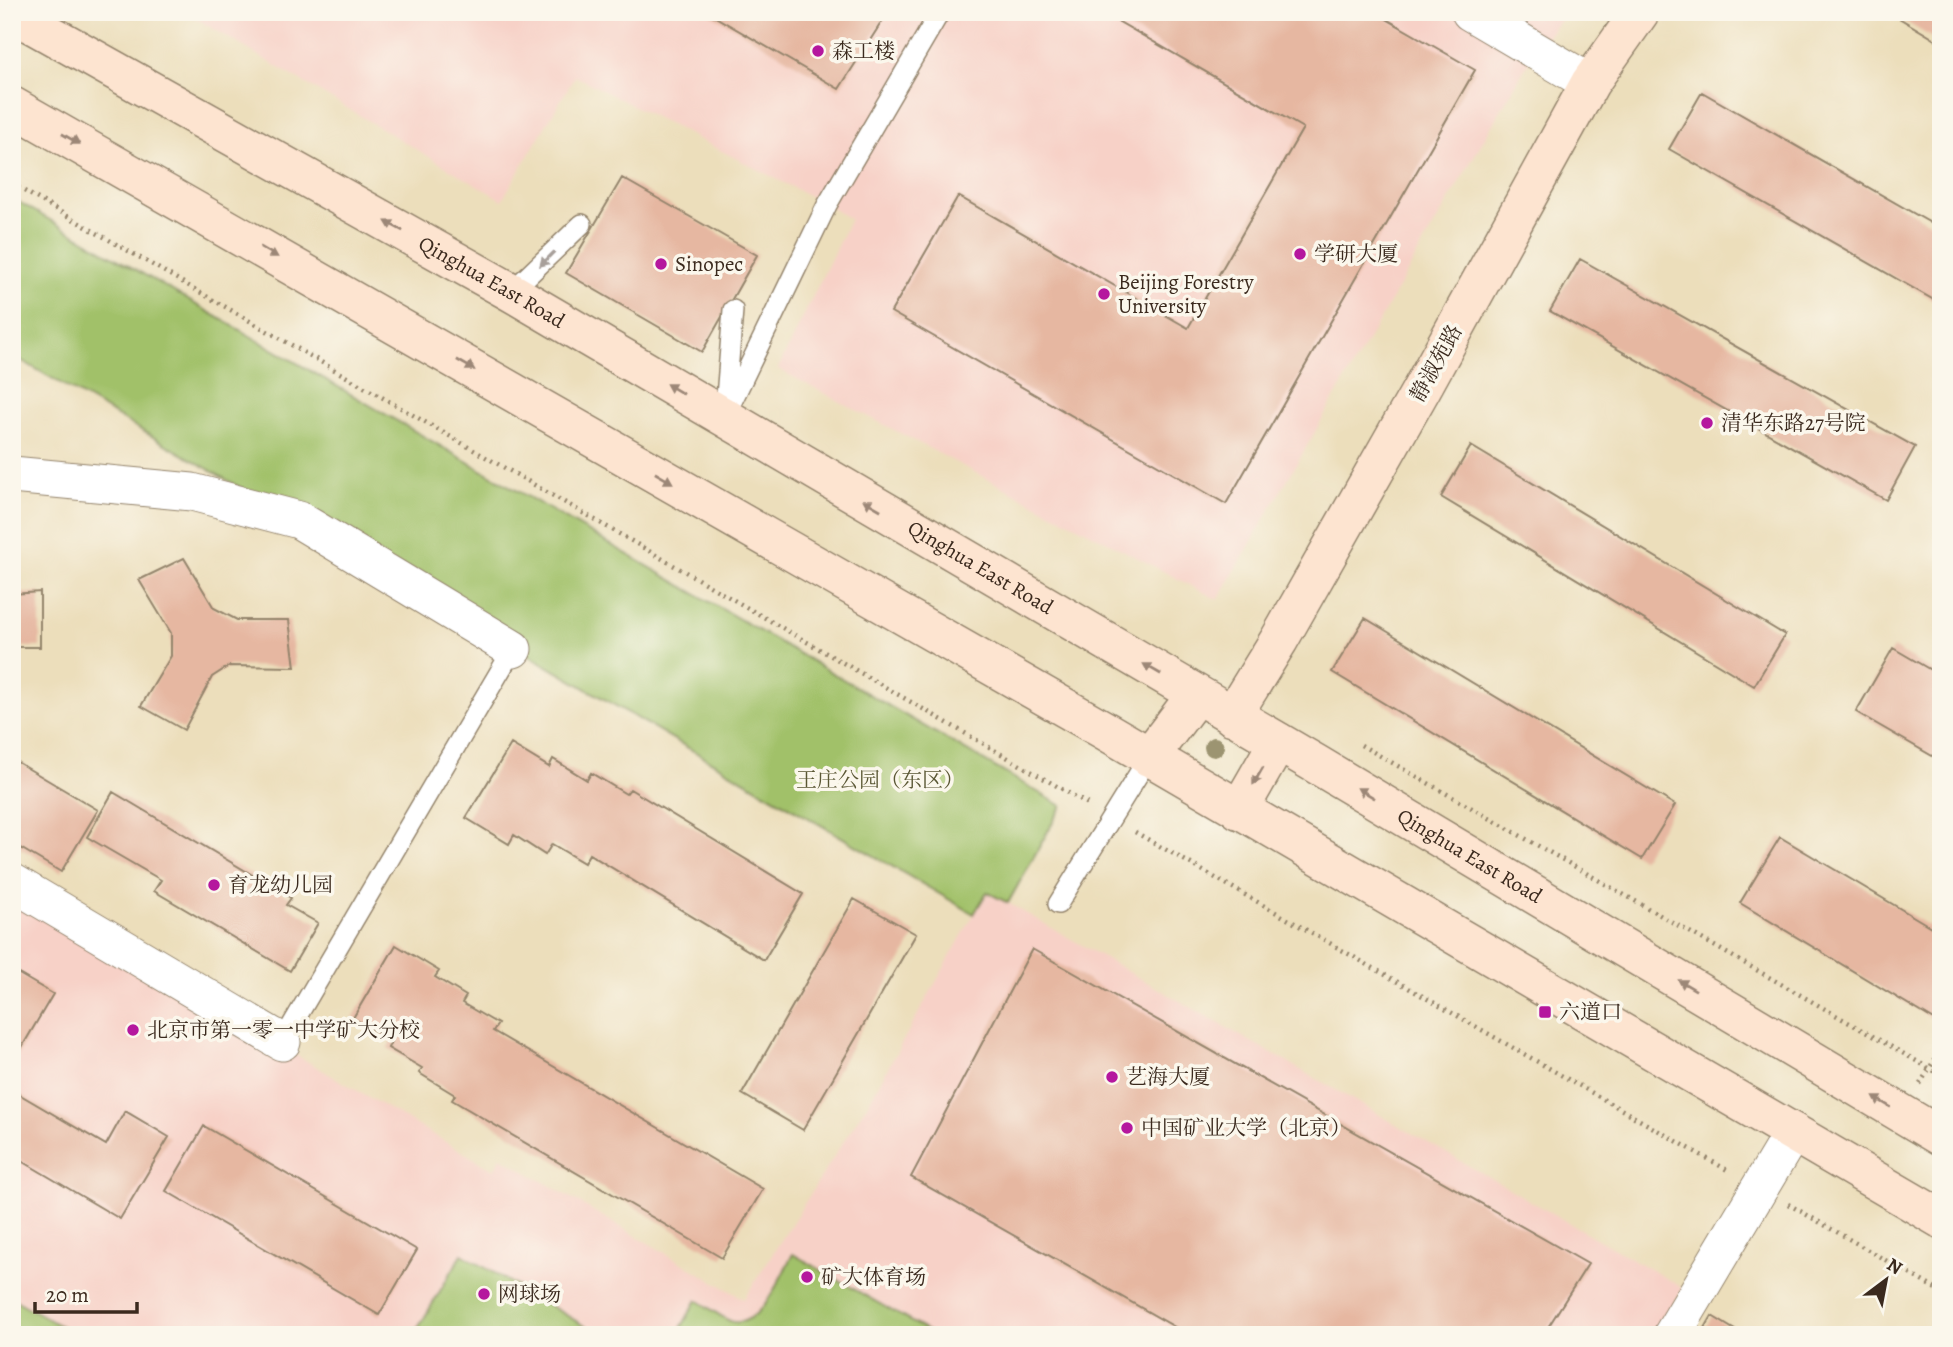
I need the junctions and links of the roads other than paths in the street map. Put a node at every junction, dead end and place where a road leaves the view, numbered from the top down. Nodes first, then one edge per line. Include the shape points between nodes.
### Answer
1 (940, 12) edge
2 (1470, 12) edge
3 (1640, 12) edge
4 (12, 13) edge
5 (1590, 83) junction
6 (12, 106) edge
7 (582, 224) dead end
8 (511, 292) junction
9 (733, 310) dead end
10 (724, 418) junction
11 (12, 475) edge
12 (513, 649) joint
13 (1196, 695) junction
14 (1232, 716) junction
15 (1278, 742) junction
16 (1149, 757) junction
17 (1239, 810) junction
18 (12, 882) edge
19 (1058, 904) dead end
20 (282, 1042) joint
21 (1793, 1132) junction
22 (1941, 1137) edge
23 (1941, 1219) edge
24 (1672, 1335) edge

1 - 10 lane via 827,205
2 - 5 street
3 - 5 main road, 静淑苑路
8 -> 4 main road, Qinghua East Road
5 - 14 main road, 静淑苑路 via 1421,390
6 -> 16 main road
7 -> 8 lane
10 -> 8 main road, Qinghua East Road
9 - 10 lane
13 -> 10 main road, Qinghua East Road
11 - 12 street via 192,492 299,520
12 - 20 lane
13 - 14 main road, Qinghua East Road
13 - 16 main road
14 - 15 main road, Qinghua East Road
15 -> 17 main road
22 -> 15 main road, Qinghua East Road
16 - 17 main road
16 - 19 lane
17 - 21 main road
18 - 20 street
21 - 23 main road
21 - 24 street

